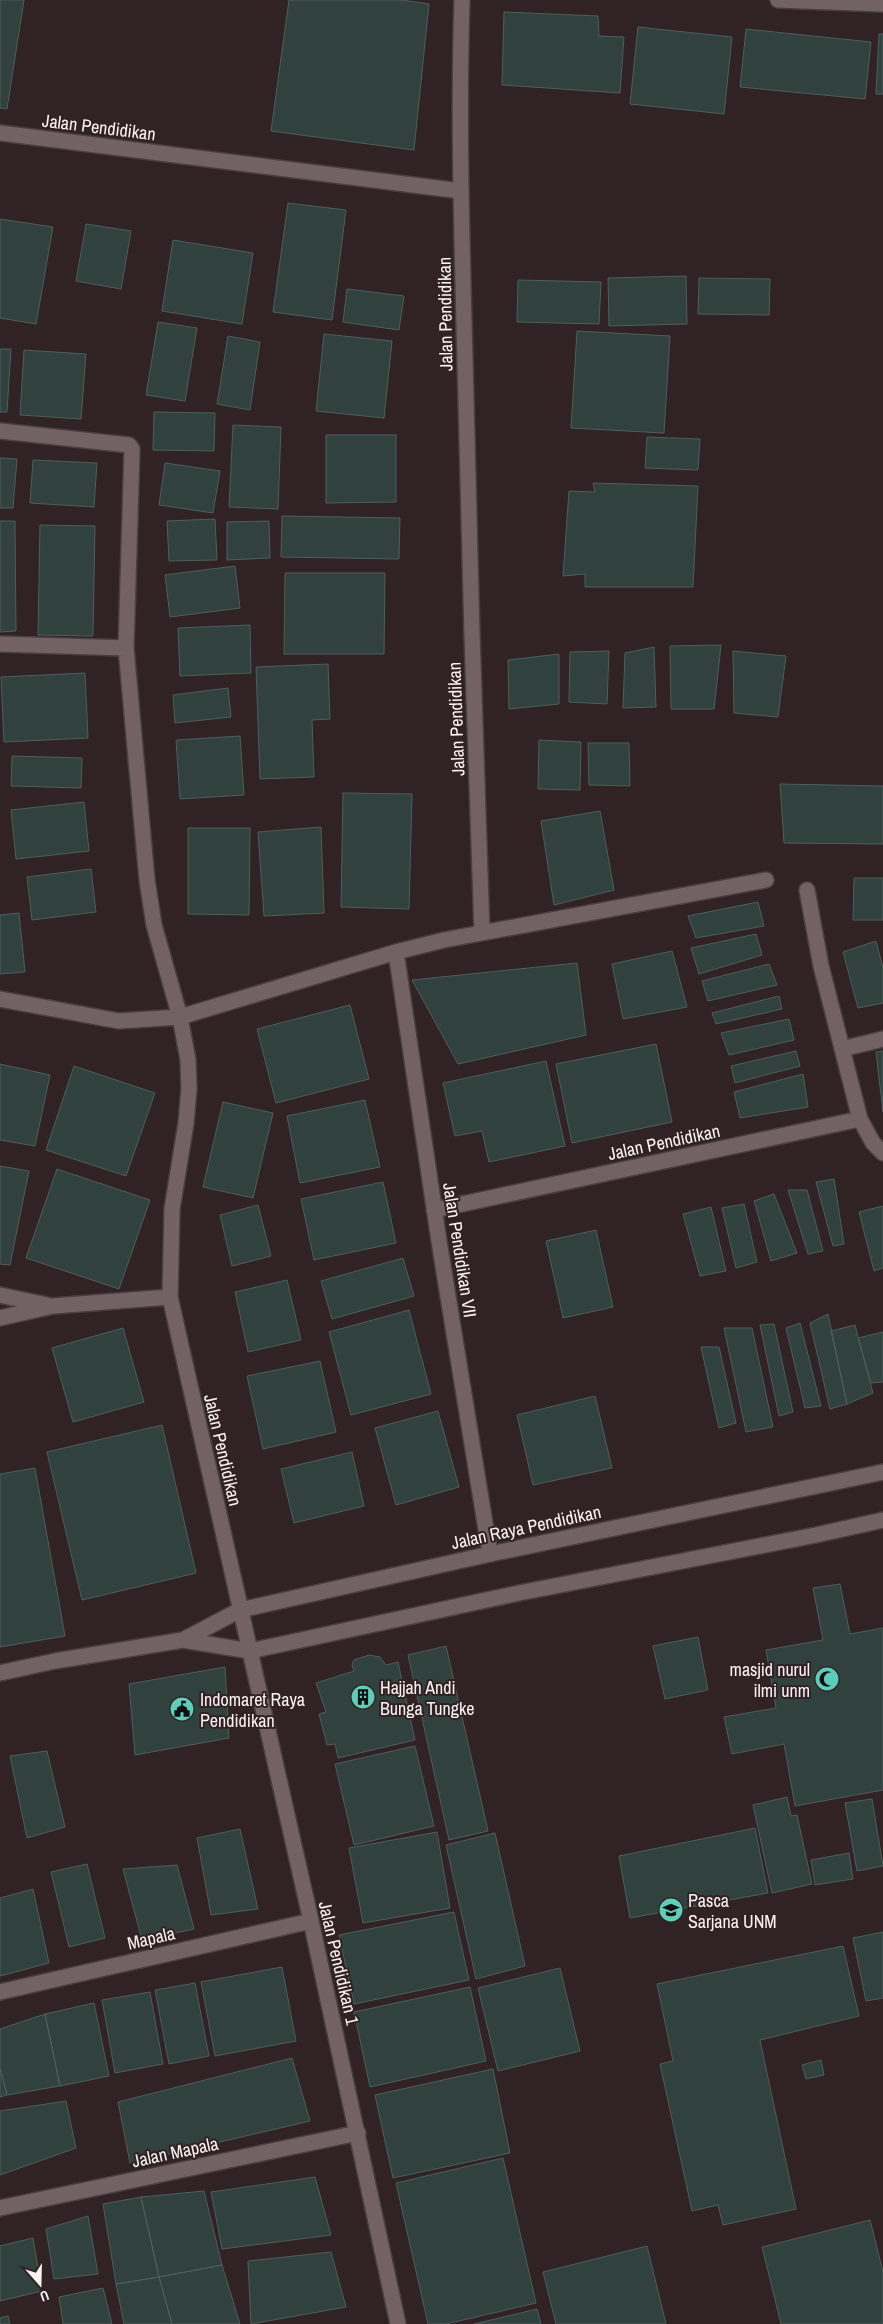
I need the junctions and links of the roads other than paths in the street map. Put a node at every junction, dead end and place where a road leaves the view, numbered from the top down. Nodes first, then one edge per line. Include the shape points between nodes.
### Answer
1 (462, 0) edge
2 (778, 0) edge
3 (883, 4) edge
4 (0, 133) edge
5 (461, 191) junction
6 (0, 431) edge
7 (0, 644) edge
8 (126, 648) junction
9 (766, 880) dead end
10 (807, 890) dead end
11 (482, 933) junction
12 (396, 952) junction
13 (0, 999) edge
14 (180, 1017) junction
15 (883, 1039) edge
16 (842, 1048) junction
17 (860, 1120) junction
18 (883, 1153) edge
19 (434, 1210) junction
20 (0, 1296) edge
21 (170, 1297) junction
22 (53, 1306) junction
23 (0, 1318) edge
24 (883, 1472) edge
25 (883, 1520) edge
26 (490, 1554) junction
27 (240, 1610) junction
28 (183, 1640) junction
29 (250, 1651) junction
30 (0, 1673) edge
31 (310, 1921) junction
32 (0, 1992) edge
33 (358, 2133) junction
34 (0, 2208) edge
35 (398, 2324) edge

1 - 5 street, Jalan Pendidikan
2 - 3 street
4 - 5 street, Jalan Pendidikan
5 - 11 street, Jalan Pendidikan
6 - 8 street, Jalan Pendidikan via 132,449
7 - 8 street
8 - 14 street, Jalan Pendidikan via 146,880 154,924
9 - 11 street
10 - 16 street via 821,966
11 - 12 street
12 - 14 street
12 - 19 street, Jalan Pendidikan VII
13 - 14 street via 119,1021
14 - 21 street, Jalan Pendidikan via 188,1060 189,1088 172,1208
15 - 16 street
16 - 17 street
17 - 18 street
17 - 19 street, Jalan Pendidikan
19 - 26 street, Jalan Pendidikan VII
20 - 22 street
21 - 22 street
21 - 27 street, Jalan Pendidikan
22 - 23 street
24 - 26 street, Jalan Raya Pendidikan
25 - 29 street, Jalan Raya Pendidikan
26 - 27 street, Jalan Raya Pendidikan
27 - 28 street, Jalan Raya Pendidikan
27 - 29 street, Jalan Pendidikan 1
28 - 29 street, Jalan Raya Pendidikan
28 - 30 street, Jalan Raya Pendidikan
29 - 31 street, Jalan Pendidikan 1
31 - 32 street, Mapala
31 - 33 street, Jalan Pendidikan 1
33 - 34 street, Jalan Mapala
33 - 35 street, Jalan Pendidikan 1

